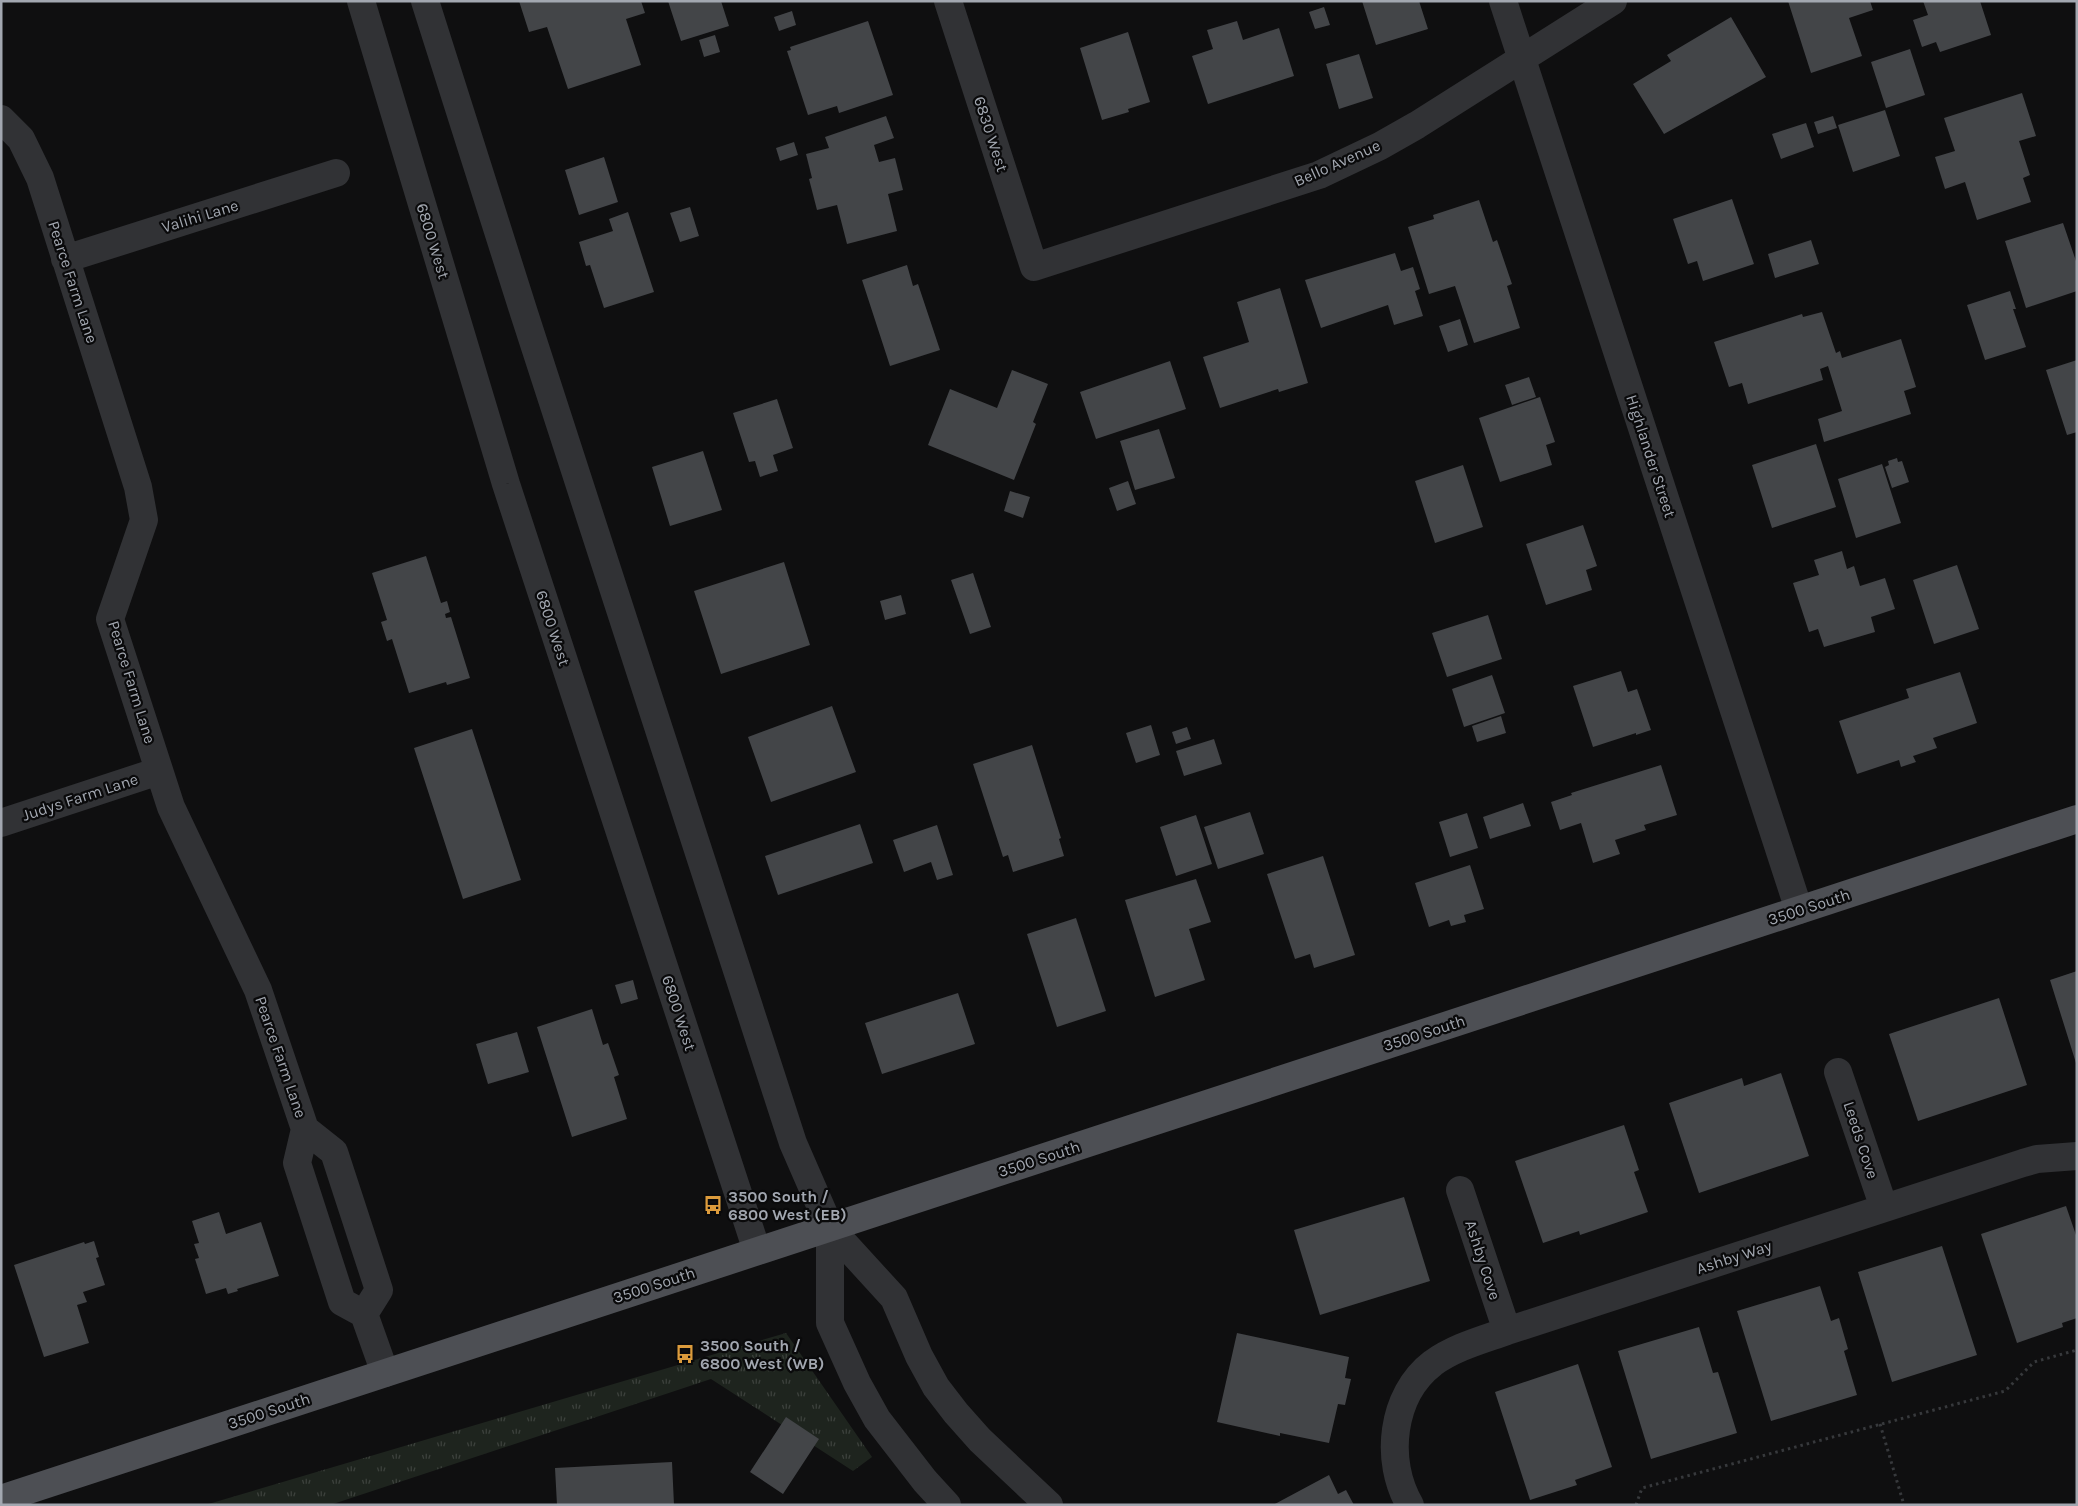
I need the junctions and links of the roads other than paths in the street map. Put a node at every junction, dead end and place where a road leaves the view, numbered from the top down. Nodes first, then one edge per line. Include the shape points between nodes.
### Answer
1 (361, 1) edge
2 (425, 1) edge
3 (948, 1) edge
4 (1503, 1) edge
5 (1614, 1) edge
6 (1521, 58) junction
7 (1, 119) edge
8 (336, 174) dead end
9 (65, 259) junction
10 (1034, 268) joint
11 (159, 771) junction
12 (2077, 819) edge
13 (1, 823) edge
14 (1799, 910) junction
15 (1838, 1072) dead end
16 (305, 1128) junction
17 (2077, 1156) edge
18 (1460, 1190) dead end
19 (1884, 1208) junction
20 (830, 1228) junction
21 (757, 1251) junction
22 (364, 1314) junction
23 (1507, 1331) junction
24 (385, 1373) junction
25 (1, 1499) edge
26 (947, 1505) edge
27 (1049, 1505) edge
28 (1410, 1505) edge

1 - 21 street, 6800 West via 506,484
2 - 20 street via 792,1143
3 - 10 street, 6830 West
4 - 6 street, Highlander Street
5 - 6 street, Bello Avenue
6 - 10 street, Bello Avenue via 1417,125 1319,175
6 - 14 street, Highlander Street
7 - 9 street, Pearce Farm Lane via 21,139 40,178
8 - 9 street, Valihi Lane
9 - 11 street, Pearce Farm Lane via 138,487 144,520 110,619
11 - 13 street, Judys Farm Lane
11 - 16 street, Pearce Farm Lane via 171,807 258,990
12 - 14 main road, 3500 South
14 - 20 main road, 3500 South
15 - 19 street, Leeds Cove
16 - 22 street, Pearce Farm Lane via 297,1163 342,1302
16 - 22 street, Pearce Farm Lane via 334,1152 379,1290
17 - 19 street, Ashby Way via 2030,1161
18 - 23 street, Ashby Cove
19 - 23 street, Ashby Way
20 - 21 main road, 3500 South
20 - 26 street via 830,1323 877,1420
20 - 27 street via 894,1298 919,1356 936,1387 956,1413 1000,1461
21 - 24 main road, 3500 South
22 - 24 street
23 - 28 street, Ashby Way via 1469,1344 1434,1363 1419,1376 1408,1393 1400,1412 1395,1446 1400,1483
24 - 25 main road, 3500 South

